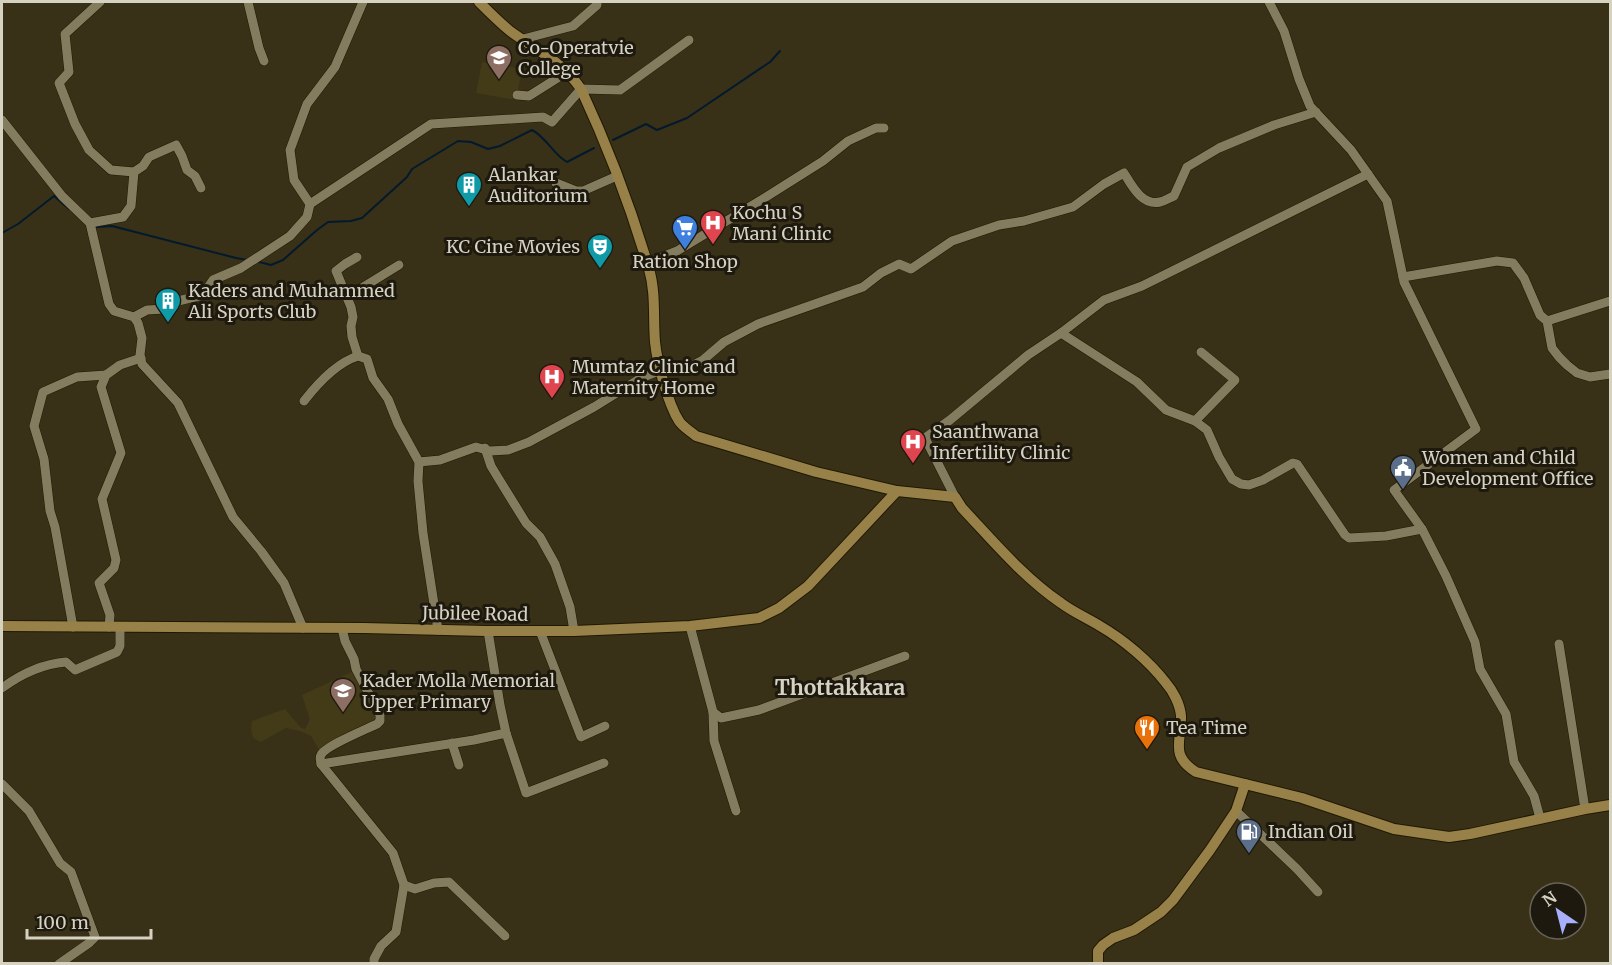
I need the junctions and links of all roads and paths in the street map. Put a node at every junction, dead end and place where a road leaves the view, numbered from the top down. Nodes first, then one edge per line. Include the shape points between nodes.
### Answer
1 (100, 2) edge
2 (248, 2) edge
3 (363, 2) edge
4 (479, 2) edge
5 (597, 2) edge
6 (1269, 2) edge
7 (523, 39) junction
8 (688, 40) dead end
9 (264, 61) dead end
10 (567, 72) junction
11 (581, 89) junction
12 (517, 95) dead end
13 (1316, 112) junction
14 (2, 120) edge
15 (884, 128) dead end
16 (134, 172) junction
17 (1368, 174) junction
18 (617, 176) junction
19 (556, 183) dead end
20 (201, 188) dead end
21 (310, 204) junction
22 (90, 223) junction
23 (357, 257) dead end
24 (647, 263) junction
25 (399, 265) dead end
26 (1403, 277) junction
27 (347, 297) junction
28 (1611, 301) edge
29 (134, 317) junction
30 (1547, 321) junction
31 (1061, 333) junction
32 (1201, 351) dead end
33 (358, 356) junction
34 (141, 358) junction
35 (661, 370) junction
36 (1611, 374) edge
37 (106, 375) junction
38 (304, 400) dead end
39 (1195, 421) junction
40 (485, 448) junction
41 (418, 462) junction
42 (897, 491) junction
43 (955, 497) junction
44 (1422, 529) junction
45 (2, 626) edge
46 (690, 626) junction
47 (73, 627) junction
48 (115, 627) junction
49 (303, 628) junction
50 (342, 628) junction
51 (438, 630) junction
52 (488, 631) junction
53 (540, 631) junction
54 (574, 631) junction
55 (1559, 644) dead end
56 (905, 656) dead end
57 (2, 687) edge
58 (713, 712) junction
59 (605, 726) dead end
60 (506, 733) junction
61 (452, 743) junction
62 (604, 763) dead end
63 (321, 764) junction
64 (459, 765) dead end
65 (2, 784) edge
66 (1245, 784) junction
67 (1611, 805) edge
68 (1585, 809) junction
69 (736, 811) dead end
70 (1236, 811) junction
71 (1540, 818) junction
72 (404, 885) junction
73 (1318, 892) dead end
74 (505, 936) dead end
75 (58, 963) edge
76 (374, 963) edge
77 (1098, 963) edge

1 - 16 street via 65,34 69,72 59,83 60,89 89,150 111,170
2 - 9 street
3 - 21 street via 335,67 307,104 290,150 294,180
4 - 7 main road
5 - 7 street via 573,26
6 - 13 street via 1284,31 1310,106
7 - 10 main road
8 - 11 street via 620,90
10 - 11 main road
10 - 12 street via 529,96
11 - 18 main road
11 - 21 street via 552,122 543,117 431,124
13 - 17 street
13 - 35 street via 1220,148 1187,167 1174,196 1158,202 1144,199 1124,173 1073,207 951,241 911,269 899,264 863,287 758,324 684,370
14 - 22 street via 62,196
15 - 24 street via 848,141 823,161 687,245
16 - 20 street via 149,157 176,145 187,170
16 - 22 street via 131,206 123,217
17 - 26 street via 1387,201
17 - 31 street via 1142,286 1104,300
18 - 19 street via 583,191
18 - 24 main road
21 - 29 street via 307,217 290,236 241,268 213,280 203,295
22 - 29 street via 109,304 114,311
23 - 27 street via 336,271
24 - 35 main road via 654,290
25 - 27 street
26 - 30 street via 1497,261 1513,263 1540,315
26 - 44 street via 1476,429 1394,490
27 - 33 street
28 - 30 street
29 - 34 street via 141,338
30 - 36 street via 1552,348 1567,365 1590,377
31 - 39 street via 1137,382 1166,410
31 - 43 street via 925,438
32 - 39 street via 1235,380
33 - 38 street via 343,362
33 - 41 street via 366,359
34 - 37 street
34 - 49 street via 178,404 233,517 284,583
35 - 40 street via 529,442 508,450
35 - 42 main road via 679,421 696,436 816,472
37 - 47 street via 77,377 43,392 34,426 44,459
37 - 48 street via 101,387 121,453 102,499 116,560 114,568 99,583
39 - 44 street via 1207,430 1232,479 1241,484 1249,485 1297,464 1349,538
40 - 41 street
40 - 54 street via 497,476 555,564
41 - 51 street via 423,533
42 - 43 main road
42 - 46 main road, Jubilee Road via 808,586 779,608 759,618
43 - 66 main road via 1016,566 1060,603 1123,642 1165,681 1181,714 1178,749 1187,766 1196,772
44 - 71 street via 1475,642 1480,669 1506,714 1515,762 1534,796
45 - 47 main road, Jubilee Road
46 - 54 main road, Jubilee Road
46 - 58 street
47 - 48 main road, Jubilee Road
48 - 49 main road, Jubilee Road
48 - 57 street via 120,646 117,652 75,670 66,662 52,663
49 - 50 main road, Jubilee Road
50 - 51 main road, Jubilee Road
50 - 63 street via 380,722 330,747 322,753
51 - 52 main road, Jubilee Road
52 - 53 main road, Jubilee Road
52 - 60 street
53 - 54 main road, Jubilee Road
53 - 59 street via 580,737
55 - 68 street
56 - 58 street via 759,710 721,718
58 - 69 street via 714,741
60 - 61 street
60 - 62 street via 526,794
61 - 63 street
61 - 64 street
63 - 72 street via 393,853
65 - 75 street via 29,812 60,863 71,872 95,937
66 - 70 main road
66 - 71 main road via 1302,798 1394,829 1430,835 1470,834
67 - 68 main road
68 - 71 main road
70 - 73 street
70 - 77 main road via 1173,900 1134,930 1103,945 1098,951
72 - 74 street via 415,889 449,882
72 - 76 street via 396,932 381,946

